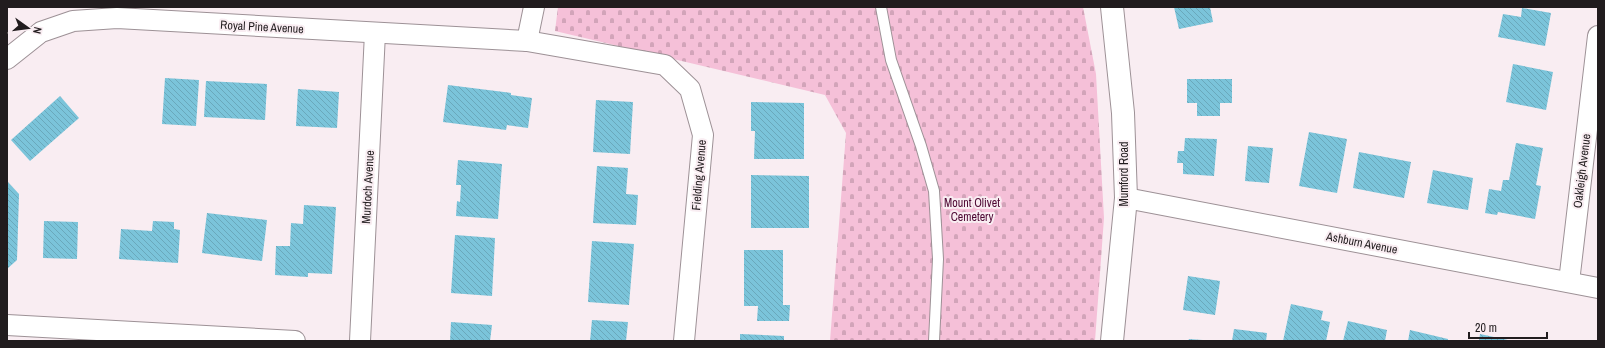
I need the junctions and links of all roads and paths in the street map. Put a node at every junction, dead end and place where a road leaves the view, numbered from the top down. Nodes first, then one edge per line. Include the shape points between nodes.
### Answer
1 (534, 7) edge
2 (882, 7) edge
3 (1112, 7) edge
4 (375, 33) junction
5 (1598, 36) edge
6 (527, 41) junction
7 (7, 59) edge
8 (1126, 198) junction
9 (1569, 282) junction
10 (1598, 288) edge
11 (7, 325) edge
12 (295, 341) edge
13 (360, 341) edge
14 (684, 341) edge
15 (934, 341) edge
16 (1112, 341) edge

1 - 6 street
2 - 15 lane via 891,60 934,191 938,259
3 - 8 street, Mumford Road via 1124,113
4 - 6 street, Royal Pine Avenue
4 - 7 street, Royal Pine Avenue via 117,18 73,21 41,32
4 - 13 street, Murdoch Avenue
5 - 9 street, Oakleigh Avenue
6 - 14 street, Fielding Avenue via 665,65 690,90 703,135
8 - 9 street, Ashburn Avenue
8 - 16 street, Mumford Road
9 - 10 street, Ashburn Avenue
11 - 12 street

